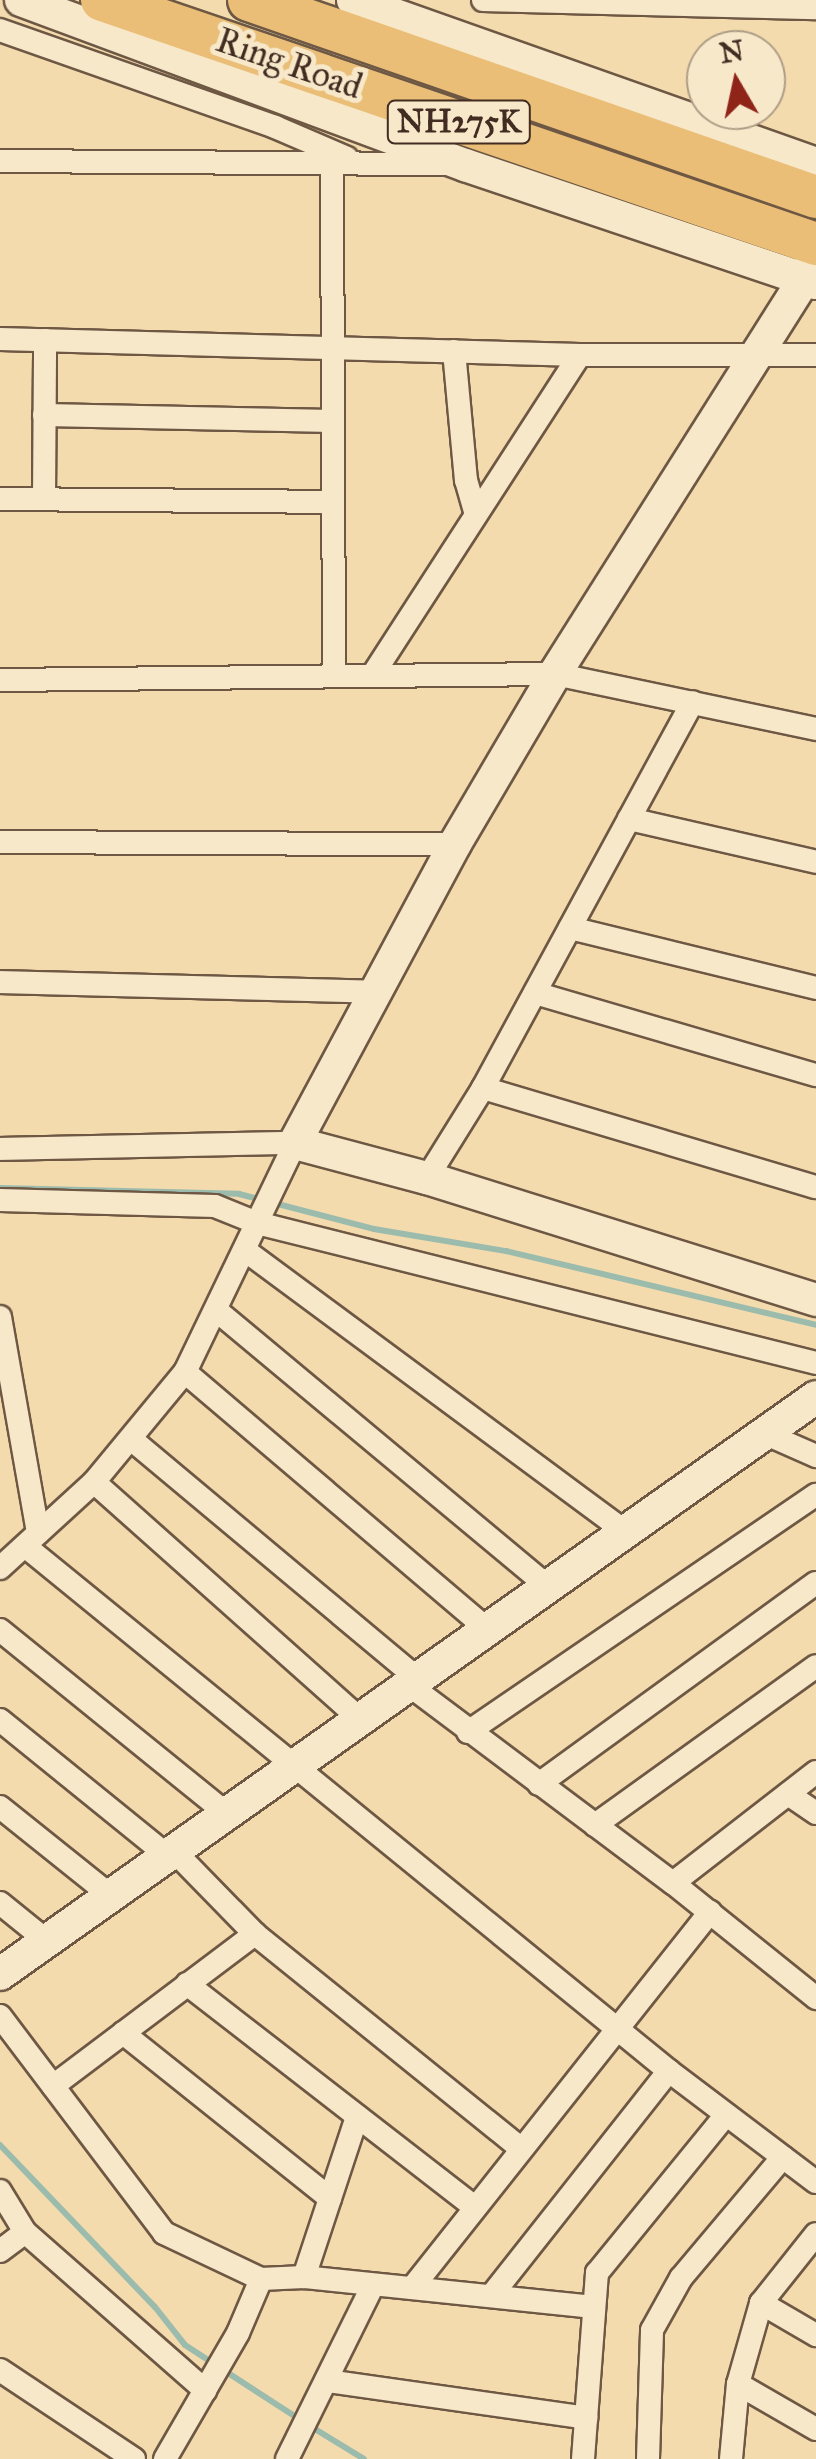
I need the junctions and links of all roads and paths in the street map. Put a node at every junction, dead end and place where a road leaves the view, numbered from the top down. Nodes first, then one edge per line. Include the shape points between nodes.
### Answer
1 (21, 0) edge
2 (102, 0) edge
3 (249, 0) edge
4 (353, 0) edge
5 (483, 0) edge
6 (292, 7) edge
7 (816, 8) edge
8 (0, 30) edge
9 (7, 158) edge
10 (332, 164) junction
11 (360, 164) junction
12 (465, 164) junction
13 (816, 164) edge
14 (816, 197) edge
15 (813, 265) edge
16 (0, 339) edge
17 (46, 340) junction
18 (332, 348) junction
19 (454, 352) junction
20 (757, 352) junction
21 (580, 355) junction
22 (816, 355) edge
23 (44, 416) junction
24 (333, 421) junction
25 (0, 499) edge
26 (44, 499) junction
27 (333, 502) junction
28 (475, 512) junction
29 (555, 674) junction
30 (334, 676) junction
31 (372, 676) junction
32 (0, 680) edge
33 (693, 702) junction
34 (816, 729) edge
35 (629, 819) junction
36 (0, 842) edge
37 (455, 844) junction
38 (816, 862) edge
39 (570, 928) junction
40 (0, 982) edge
41 (816, 988) edge
42 (374, 992) junction
43 (534, 993) junction
44 (816, 1075) edge
45 (483, 1088) junction
46 (0, 1149) edge
47 (288, 1156) junction
48 (427, 1178) junction
49 (816, 1187) edge
50 (0, 1200) edge
51 (259, 1216) junction
52 (246, 1251) junction
53 (816, 1300) edge
54 (216, 1310) junction
55 (0, 1316) edge
56 (816, 1363) edge
57 (184, 1372) junction
58 (816, 1397) edge
59 (7, 1420) edge
60 (766, 1434) junction
61 (131, 1439) junction
62 (816, 1456) edge
63 (94, 1482) junction
64 (816, 1496) edge
65 (626, 1532) junction
66 (32, 1540) junction
67 (0, 1568) edge
68 (816, 1583) edge
69 (549, 1587) junction
70 (0, 1630) edge
71 (488, 1630) junction
72 (816, 1666) edge
73 (414, 1682) junction
74 (0, 1720) edge
75 (360, 1720) junction
76 (468, 1732) junction
77 (295, 1766) junction
78 (816, 1772) edge
79 (539, 1784) junction
80 (788, 1794) junction
81 (0, 1807) edge
82 (816, 1813) edge
83 (227, 1814) junction
84 (595, 1825) junction
85 (171, 1853) junction
86 (674, 1882) junction
87 (111, 1896) junction
88 (0, 1902) edge
89 (710, 1912) junction
90 (255, 1934) junction
91 (47, 1941) junction
92 (0, 1974) edge
93 (187, 1984) junction
94 (816, 1998) edge
95 (0, 2016) edge
96 (618, 2031) junction
97 (123, 2033) junction
98 (669, 2071) junction
99 (53, 2086) junction
100 (726, 2115) junction
101 (357, 2116) junction
102 (519, 2148) junction
103 (783, 2157) junction
104 (816, 2182) edge
105 (0, 2191) edge
106 (330, 2198) junction
107 (474, 2207) junction
108 (26, 2232) junction
109 (816, 2234) edge
110 (0, 2252) edge
111 (304, 2276) junction
112 (262, 2279) junction
113 (372, 2287) junction
114 (412, 2288) junction
115 (491, 2296) junction
116 (762, 2303) junction
117 (592, 2307) junction
118 (816, 2335) edge
119 (0, 2370) edge
120 (738, 2384) junction
121 (205, 2390) junction
122 (323, 2390) junction
123 (586, 2418) junction
124 (816, 2429) edge
125 (292, 2450) edge
126 (134, 2459) edge
127 (164, 2459) edge
128 (583, 2459) edge
129 (648, 2459) edge
130 (731, 2459) edge

1 - 12 street
2 - 15 highway, Ring Road / NH275K
3 - 6 highway, Ring Road / NH275K
4 - 13 street
5 - 7 street
6 - 14 highway, Ring Road / NH275K
8 - 11 street via 275,127
9 - 10 street
10 - 11 street
10 - 18 street
11 - 12 street
12 - 15 street
15 - 20 street
16 - 17 street
17 - 18 street
17 - 23 street
18 - 19 street
18 - 24 street
19 - 21 street
19 - 28 street
20 - 21 street
20 - 22 street
20 - 29 street
21 - 28 street
23 - 24 street
23 - 26 street
24 - 27 street
25 - 26 street
26 - 27 street
27 - 30 street
28 - 31 street
29 - 31 street
29 - 33 street
29 - 37 street
30 - 31 street
30 - 32 street
33 - 34 street
33 - 35 street
35 - 38 street
35 - 39 street
36 - 37 street
37 - 42 street
39 - 41 street
39 - 43 street
40 - 42 street
42 - 47 street
43 - 44 street
43 - 45 street
45 - 48 street
45 - 49 street
46 - 47 street
47 - 48 street
47 - 51 street
48 - 53 street
50 - 51 street via 215,1206
51 - 52 street
51 - 56 street
52 - 54 street
52 - 65 street
54 - 57 street
54 - 69 street
55 - 59 street
57 - 61 street
57 - 71 street
58 - 60 street
59 - 66 street
60 - 62 street
60 - 65 street
61 - 63 street
61 - 73 street
63 - 66 street
63 - 75 street
64 - 76 street
65 - 69 street
66 - 67 street
66 - 77 street
68 - 79 street
69 - 71 street
70 - 83 street
71 - 73 street
72 - 84 street
73 - 75 street
73 - 76 street
74 - 85 street
75 - 77 street
76 - 79 street
77 - 83 street
77 - 96 street
78 - 80 street
79 - 84 street
80 - 82 street
80 - 86 street
81 - 87 street
83 - 85 street
84 - 86 street
85 - 87 street
85 - 90 street
86 - 89 street
87 - 91 street
88 - 91 street
89 - 94 street
89 - 96 street
90 - 93 street
90 - 102 street
91 - 92 street
93 - 97 street
93 - 101 street
95 - 99 street
96 - 98 street
96 - 102 street
97 - 99 street
97 - 106 street
98 - 100 street
98 - 115 street
99 - 112 street via 164,2233
100 - 103 street
100 - 117 street via 597,2273
101 - 106 street
101 - 107 street
102 - 107 street
103 - 104 street
103 - 129 street via 680,2278 652,2330
105 - 108 street
106 - 111 street
107 - 114 street
108 - 110 street
108 - 121 street
109 - 116 street
111 - 112 street
111 - 113 street
112 - 121 street
113 - 114 street
113 - 122 street
114 - 115 street
115 - 117 street
116 - 118 street
116 - 120 street
117 - 123 street
119 - 126 street
120 - 124 street
120 - 130 street
121 - 127 street
122 - 123 street
122 - 125 street
123 - 128 street

